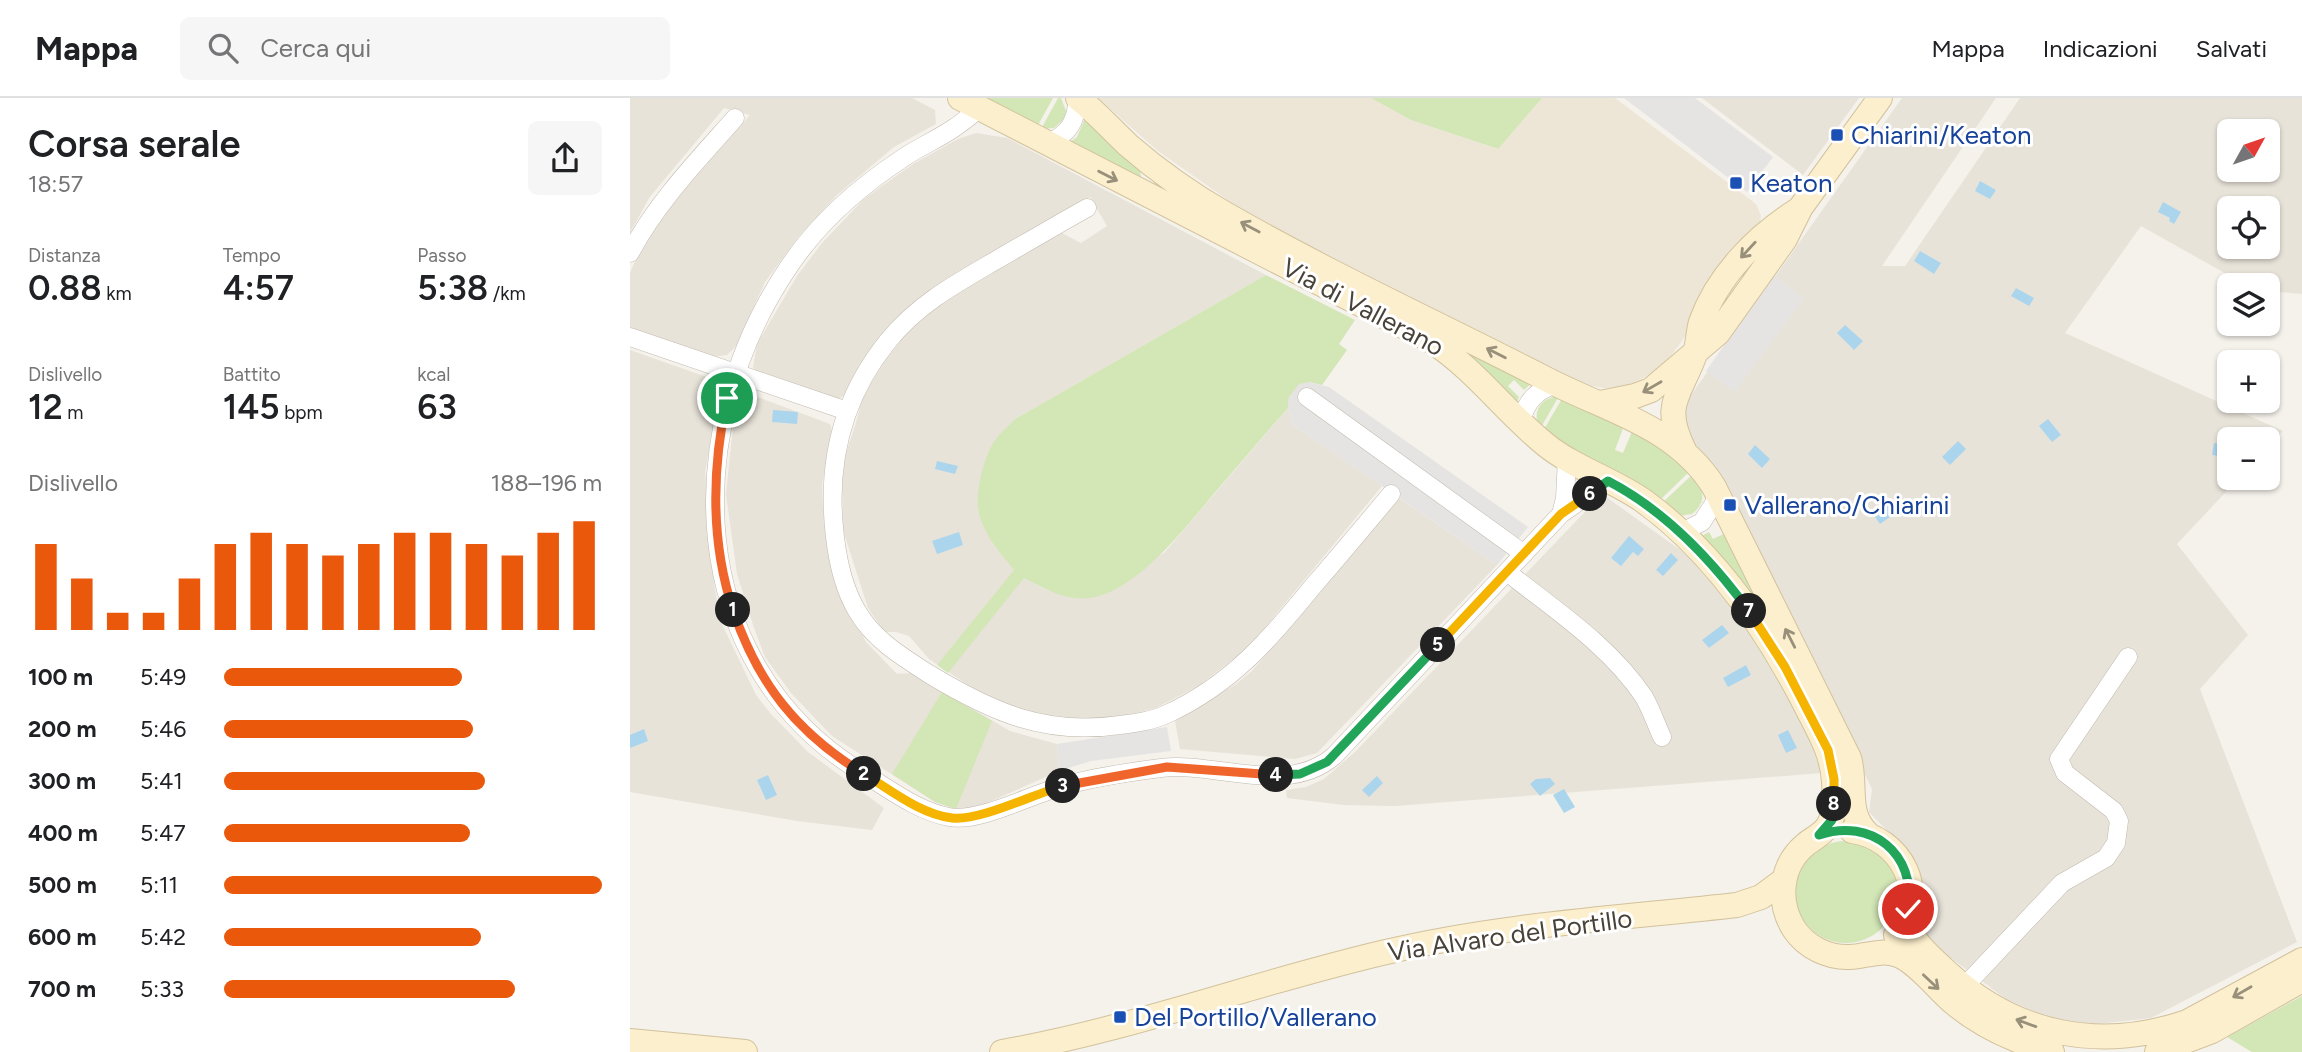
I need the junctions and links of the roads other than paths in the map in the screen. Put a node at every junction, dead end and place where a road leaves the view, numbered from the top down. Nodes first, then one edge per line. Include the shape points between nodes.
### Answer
1 (1078, 98) edge
2 (1880, 98) edge
3 (970, 103) edge
4 (735, 118) dead end
5 (1047, 144) junction
6 (1087, 208) dead end
7 (630, 253) edge
8 (630, 337) edge
9 (1695, 353) junction
10 (735, 373) junction
11 (1556, 384) junction
12 (1307, 397) dead end
13 (1600, 403) junction
14 (846, 411) junction
15 (1521, 421) junction
16 (1686, 453) junction
17 (1567, 458) junction
18 (1608, 481) junction
19 (1391, 494) dead end
20 (1718, 497) junction
21 (1561, 514) junction
22 (1680, 533) junction
23 (1524, 554) junction
24 (1507, 572) junction
25 (2128, 657) dead end
26 (1662, 737) dead end
27 (1868, 834) junction
28 (1819, 835) junction
29 (1784, 880) junction
30 (1737, 905) junction
31 (1905, 921) junction
32 (1791, 923) junction
33 (1874, 952) junction
34 (2302, 960) edge
35 (2302, 980) edge
36 (1964, 988) junction
37 (630, 1041) edge
38 (745, 1052) edge
39 (1002, 1052) edge
40 (2052, 1052) edge
41 (2157, 1052) edge

1 - 5 street via 1070,129
11 -> 1 street, Via di Vallerano via 1224,214 1162,172
2 - 9 street via 1718,333
3 - 5 street, Via di Vallerano
3 - 10 street via 956,127 884,171 814,234 774,291
4 - 7 street via 650,219
5 -> 15 street, Via di Vallerano via 1430,340 1475,374
6 - 14 street via 916,312 881,349
8 - 10 street
9 -> 13 street via 1651,390
9 - 16 street via 1672,410
10 - 14 street
10 - 24 street via 719,446 716,528 726,587 751,656 781,703 820,744 916,805 950,817 978,815 1069,784 1153,769 1184,767 1282,776 1316,768 1334,755
11 - 13 street, Via di Vallerano
11 - 15 street via 1532,397
12 - 23 street
13 - 16 street, Via di Vallerano via 1649,426
14 - 19 street via 834,461 832,502 841,568 859,614 887,647 954,689 1008,716 1044,725 1101,728 1145,721 1219,684 1269,640
15 - 17 street, Via di Vallerano
16 - 20 street, Via di Vallerano
17 - 18 street, Via di Vallerano
17 - 21 street
18 - 21 street
18 - 22 street, Via di Vallerano via 1646,503
20 - 22 street via 1702,522
27 -> 20 street, Via di Vallerano via 1853,809 1852,767 1844,746
21 - 23 street
22 - 28 street, Via di Vallerano via 1759,624 1819,730 1830,758 1835,794 1832,820
23 - 24 street
24 - 26 street via 1614,662 1644,698
25 - 36 street via 2059,759 2065,773 2114,811 2119,821 2116,843 2106,858 2062,883
27 - 28 street via 1841,830
27 - 31 street, Via di Vallerano via 1888,845 1905,868 1910,888
28 - 29 street, Via di Vallerano via 1793,858
29 - 30 street, Via Alvaro del Portillo via 1756,900
29 - 32 street via 1783,902
30 - 32 street, Via Alvaro del Portillo via 1768,910
30 - 39 street, Via Alvaro del Portillo via 1416,945 1075,1038
31 - 33 street via 1894,938
31 - 36 street via 1923,951
32 - 33 street via 1804,940 1822,952 1843,957
33 -> 40 street via 1904,958 1979,1021
34 -> 36 street via 2187,1022 2116,1038 2076,1037 2039,1028 1993,1009
35 - 41 street via 2212,1031
37 - 38 street

